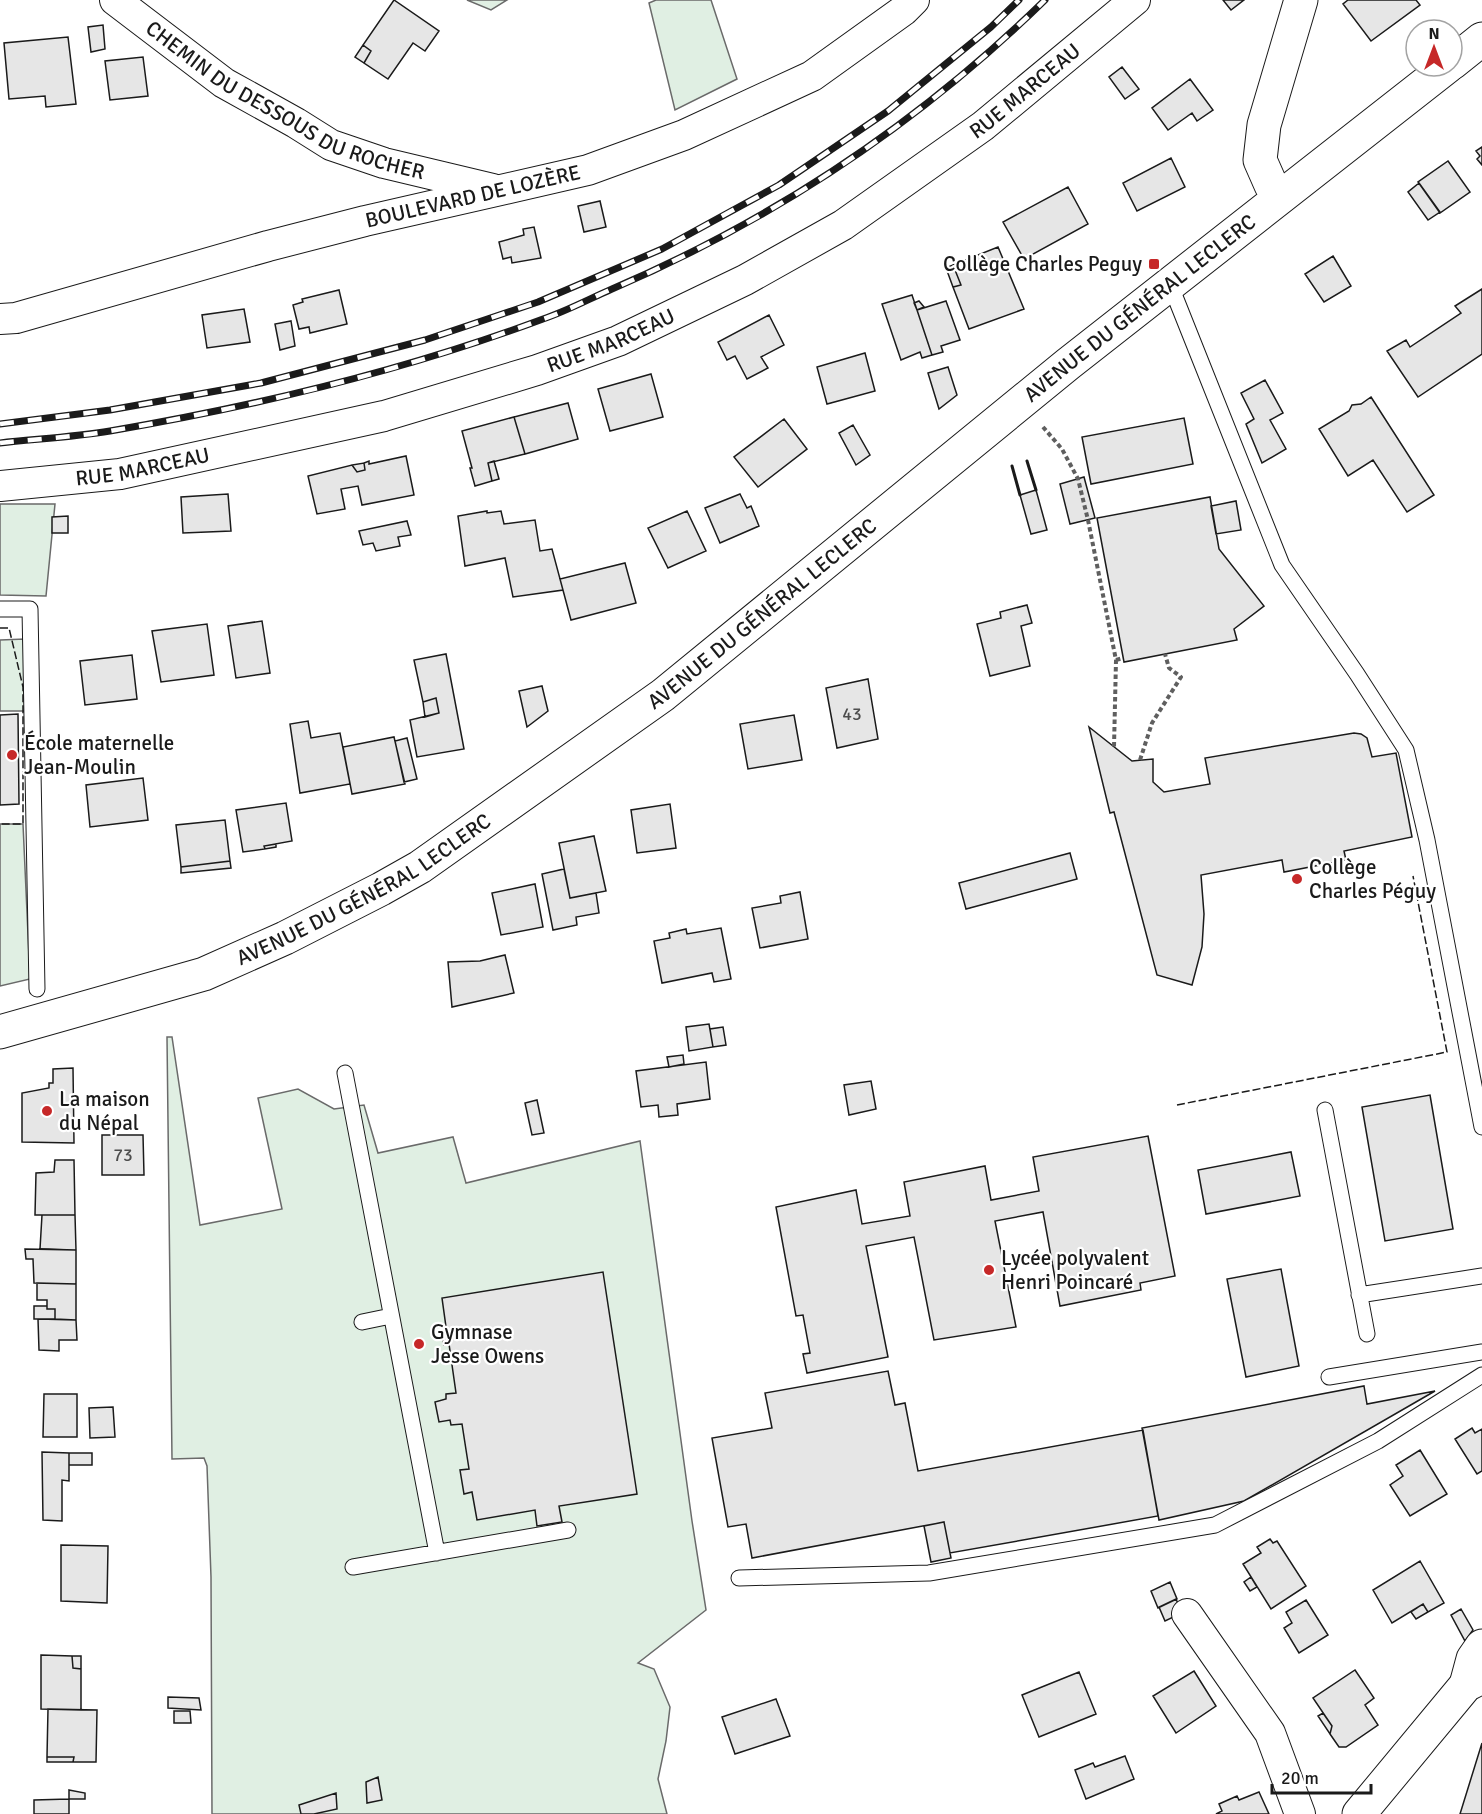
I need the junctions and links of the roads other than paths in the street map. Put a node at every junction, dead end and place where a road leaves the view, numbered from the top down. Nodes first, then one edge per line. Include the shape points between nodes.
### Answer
1 (115, 0) edge
2 (914, 0) edge
3 (1135, 0) edge
4 (1301, 0) edge
5 (1482, 39) edge
6 (1464, 53) edge
7 (1433, 78) edge
8 (498, 190) junction
9 (1280, 197) junction
10 (1170, 284) junction
11 (0, 319) edge
12 (0, 486) edge
13 (0, 609) edge
14 (37, 989) dead end
15 (0, 1032) edge
16 (345, 1073) dead end
17 (1325, 1110) dead end
18 (1482, 1127) edge
19 (1482, 1276) edge
20 (1359, 1295) junction
21 (391, 1316) junction
22 (362, 1323) dead end
23 (1367, 1334) dead end
24 (1482, 1352) edge
25 (1482, 1375) edge
26 (1329, 1377) dead end
27 (568, 1530) dead end
28 (436, 1553) junction
29 (353, 1567) dead end
30 (739, 1578) dead end
31 (1187, 1614) dead end
32 (1482, 1646) edge
33 (1474, 1681) edge
34 (1300, 1814) edge
35 (1359, 1814) edge

1 - 8 street, CHEMIN DU DESSOUS DU ROCHER via 224,83 331,145 384,163
2 - 8 street, BOULEVARD DE LOZÈRE via 812,76 684,135 588,170
3 - 12 street, RUE MARCEAU via 983,126 843,225 745,280 618,341 384,416 120,474
4 - 9 main road via 1264,125 1260,160
5 - 6 main road
7 - 9 main road, AVENUE DU GÉNÉRAL LECLERC
8 - 11 street, BOULEVARD DE LOZÈRE via 365,220 16,318
9 - 10 main road, AVENUE DU GÉNÉRAL LECLERC
10 - 15 main road, AVENUE DU GÉNÉRAL LECLERC via 663,695 420,867 285,938 204,974
10 - 18 lane via 1282,565 1406,750
13 - 14 lane via 30,609
16 - 21 lane
17 - 20 lane
19 - 20 lane
20 - 23 lane
21 - 22 lane
21 - 28 lane
24 - 26 lane
25 - 30 lane via 1378,1441 1215,1525 929,1573
27 - 28 lane
28 - 29 lane
31 - 34 street via 1270,1733
32 - 33 main road via 1473,1659
33 - 35 main road

